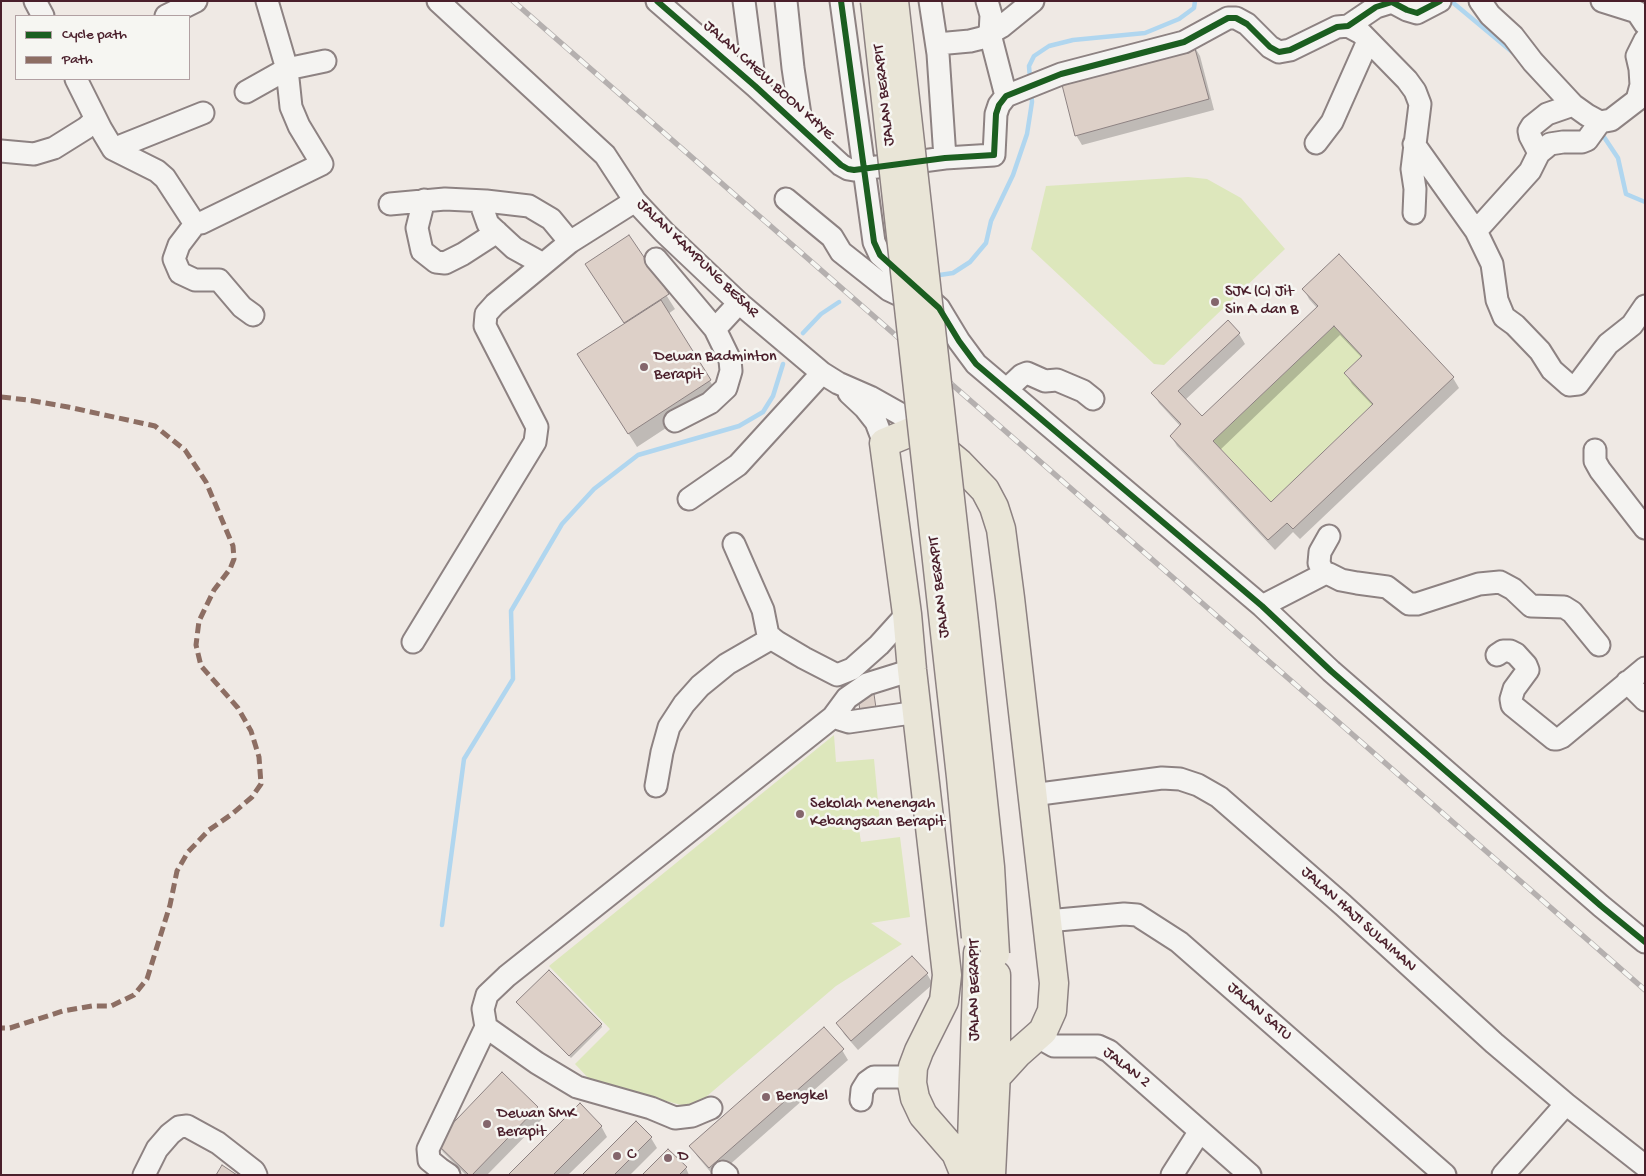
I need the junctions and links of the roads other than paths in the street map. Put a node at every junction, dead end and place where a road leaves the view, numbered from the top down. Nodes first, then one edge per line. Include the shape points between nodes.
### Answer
1 (35, 1) edge
2 (196, 1) edge
3 (267, 1) edge
4 (438, 1) edge
5 (657, 1) edge
6 (744, 1) edge
7 (786, 1) edge
8 (841, 1) edge
9 (875, 1) edge
10 (894, 1) edge
11 (930, 1) edge
12 (987, 1) edge
13 (1033, 1) edge
14 (1440, 1) edge
15 (1480, 1) edge
16 (1602, 1) edge
17 (42, 15) edge
18 (168, 15) edge
19 (1645, 24) edge
20 (1348, 26) junction
21 (990, 34) junction
22 (1645, 40) edge
23 (1368, 41) junction
24 (937, 44) junction
25 (325, 62) dead end
26 (287, 69) junction
27 (76, 80) edge
28 (755, 86) junction
29 (1023, 90) junction
30 (246, 92) dead end
31 (1573, 104) junction
32 (203, 112) dead end
33 (96, 119) junction
34 (1600, 122) junction
35 (802, 128) junction
36 (1316, 143) dead end
37 (1414, 144) junction
38 (113, 148) junction
39 (1, 151) edge
40 (1539, 154) junction
41 (945, 158) junction
42 (865, 167) junction
43 (786, 199) dead end
44 (424, 200) junction
45 (486, 201) junction
46 (635, 201) junction
47 (390, 204) dead end
48 (1414, 213) dead end
49 (195, 224) junction
50 (1476, 231) junction
51 (497, 232) junction
52 (570, 242) junction
53 (656, 259) dead end
54 (543, 264) junction
55 (908, 300) junction
56 (739, 303) junction
57 (1645, 306) edge
58 (253, 315) dead end
59 (715, 329) junction
60 (830, 378) junction
61 (1006, 389) junction
62 (1093, 398) dead end
63 (675, 421) dead end
64 (918, 430) junction
65 (884, 443) junction
66 (1595, 450) dead end
67 (689, 499) dead end
68 (1645, 528) edge
69 (1329, 536) dead end
70 (734, 544) dead end
71 (1324, 574) junction
72 (1262, 606) junction
73 (907, 614) junction
74 (772, 638) junction
75 (412, 642) dead end
76 (1599, 645) dead end
77 (1497, 655) dead end
78 (1645, 668) edge
79 (912, 670) junction
80 (1627, 682) junction
81 (1645, 700) edge
82 (918, 712) junction
83 (833, 717) junction
84 (656, 786) dead end
85 (1032, 796) junction
86 (1047, 921) junction
87 (1645, 942) edge
88 (987, 954) junction
89 (1053, 996) junction
90 (996, 1012) junction
91 (486, 1027) junction
92 (1038, 1037) junction
93 (912, 1077) junction
94 (996, 1077) junction
95 (861, 1100) dead end
96 (1566, 1104) junction
97 (711, 1108) dead end
98 (974, 1109) junction
99 (923, 1115) junction
100 (1200, 1131) junction
101 (1645, 1166) edge
102 (144, 1175) edge
103 (256, 1175) edge
104 (449, 1175) edge
105 (965, 1175) edge
106 (971, 1175) edge
107 (990, 1175) edge
108 (1172, 1175) edge
109 (1250, 1175) edge
110 (1445, 1175) edge
111 (1503, 1175) edge

1 - 17 street
2 - 18 street
3 - 26 street
4 - 46 street, JALAN KAMPUNG BESAR via 605,155
5 - 28 street, JALAN CHEW BOON KHYE
6 - 28 street
7 - 35 street
8 - 42 street
9 - 55 main road, JALAN BERAPIT, bridge
10 - 88 main road, bridge via 990,867
11 - 24 street
12 - 21 street via 991,15
13 - 21 street
14 - 20 street via 1417,13 1392,2 1376,7
15 - 31 street
16 - 19 street via 1637,12
20 - 23 street
20 - 29 street via 1337,27 1290,50 1279,52 1247,24 1228,18 1184,42 1061,74
21 - 24 street via 970,41
21 - 29 street
22 - 34 street via 1637,56 1641,86 1637,100 1611,120
23 - 36 street via 1332,122
23 - 37 street via 1415,91 1420,104
24 - 41 street
25 - 26 street
26 - 30 street
26 - 49 street via 291,107 322,164
27 - 33 street
28 - 35 street, JALAN CHEW BOON KHYE
29 - 41 street, JALAN CHEW BOON KHYE via 999,105 994,155
31 - 34 street
31 - 40 street via 1547,114 1532,126 1530,136
32 - 38 street
33 - 38 street
33 - 39 street via 54,148 34,154
34 - 40 street via 1586,140 1550,144
35 - 42 street, JALAN CHEW BOON KHYE via 841,166 848,170
37 - 48 street
37 - 50 street
38 - 49 street via 165,178
40 - 50 street via 1530,171
41 - 42 street, JALAN CHEW BOON KHYE
42 - 61 street via 874,242 880,255 939,308 976,364
43 - 55 street via 832,238 841,252
44 - 45 street
44 - 47 street
44 - 51 street via 417,228 422,252 436,262 445,263
45 - 51 street via 483,210 488,224
45 - 52 street via 529,206 551,219
46 - 52 street
46 - 56 street, JALAN KAMPUNG BESAR
49 - 58 street via 179,244 174,259 180,273 195,280 219,280
50 - 57 street via 1492,264 1497,300 1504,317 1540,351 1552,370 1569,385 1578,384 1608,344 1632,325
51 - 54 street via 514,248
52 - 54 street
53 - 59 street
54 - 75 street via 495,304 486,314 485,326 532,414 537,427 535,442
55 - 88 main road, JALAN BERAPIT, bridge via 961,777
56 - 59 street
56 - 60 street, JALAN KAMPUNG BESAR
59 - 63 street via 730,360 726,388 710,403
60 - 64 street via 884,404
60 - 65 street via 865,408 876,422
60 - 67 street via 738,465
61 - 62 street via 1027,373 1045,381 1057,380
61 - 72 street
64 - 65 main road
64 - 85 main road via 959,463 985,490 1001,529
65 - 73 main road
66 - 68 street via 1595,461 1600,470
69 - 71 street via 1320,552 1319,563
70 - 74 street via 763,610 768,635
71 - 72 street
71 - 76 street via 1387,587 1409,604 1479,584 1500,582 1531,606 1564,608 1572,612
72 - 87 street via 1354,691
73 - 74 street via 852,669 837,675
73 - 79 main road
74 - 84 street via 727,664 684,704 669,727
77 - 80 street via 1510,651 1526,665 1528,670 1514,690 1512,704 1557,740
78 - 80 street
79 - 82 main road
79 - 83 street via 867,684 847,698
80 - 81 street
82 - 83 street via 849,722
82 - 93 main road via 947,976 944,1001 919,1051
83 - 91 street via 507,976 487,995 483,1009
85 - 86 main road
85 - 96 street, JALAN HAJI SULAIMAN via 1162,778 1198,784 1226,804 1343,905
86 - 89 main road
86 - 110 street, JALAN SATU via 1124,914 1146,920 1179,942
88 - 90 main road
88 - 98 main road, JALAN BERAPIT
89 - 90 main road via 1034,1020 1021,1027 1006,1022
89 - 92 main road via 1052,1011
90 - 94 main road
91 - 97 street via 577,1087 651,1108 674,1118 692,1116
91 - 104 street via 428,1149 429,1160
92 - 94 main road
92 - 100 street, JALAN 2 via 1054,1046 1098,1046 1110,1051
93 - 95 street via 874,1077 862,1090
93 - 99 main road via 915,1098
94 - 107 main road
96 - 101 street, JALAN HAJI SULAIMAN
96 - 111 street
98 - 99 main road via 960,1123 947,1125
98 - 106 main road, JALAN BERAPIT
99 - 105 main road via 956,1153
100 - 108 street
100 - 109 street, JALAN 2
102 - 103 street via 161,1144 178,1127 187,1126 218,1143

